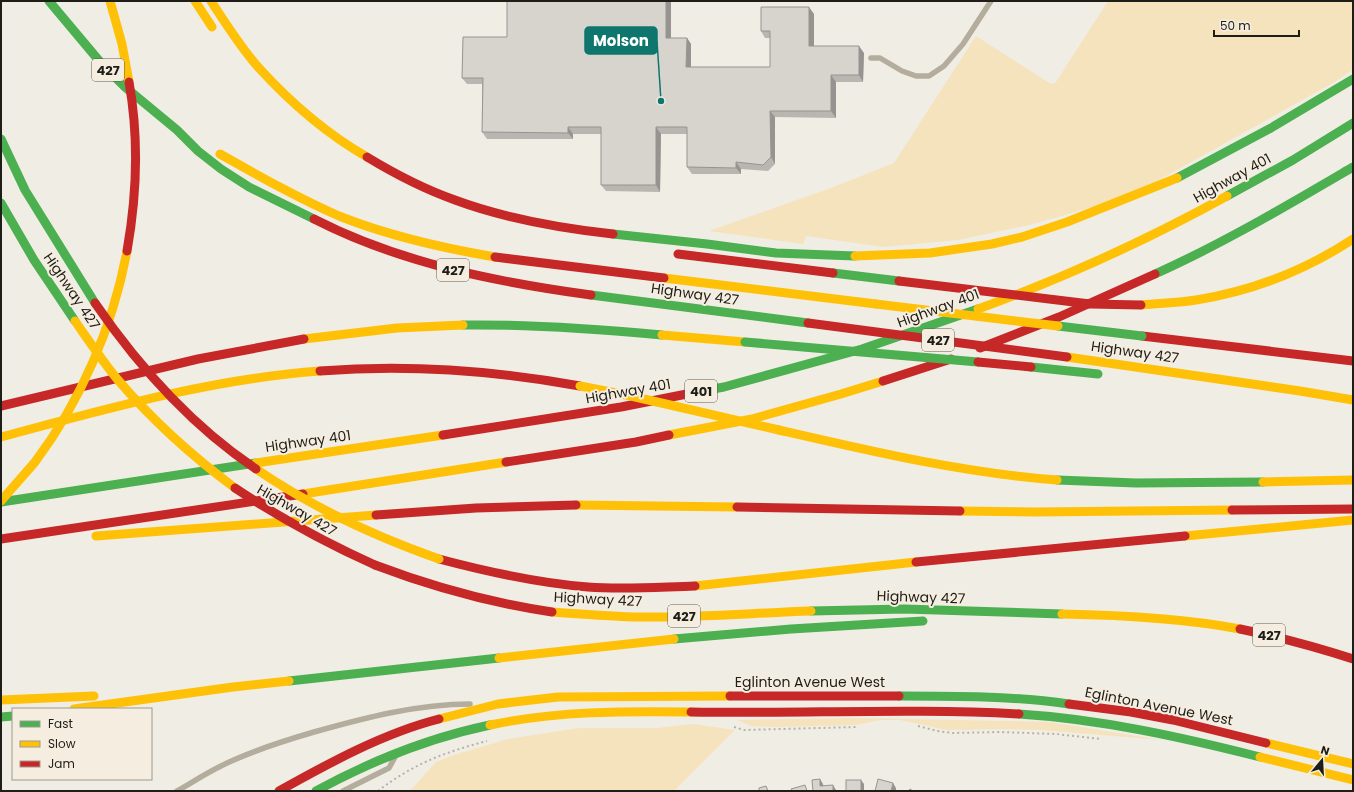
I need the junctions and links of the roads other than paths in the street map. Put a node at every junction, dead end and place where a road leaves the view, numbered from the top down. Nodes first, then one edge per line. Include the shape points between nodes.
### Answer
1 (49, 1) edge
2 (110, 1) edge
3 (195, 1) edge
4 (211, 1) edge
5 (991, 1) edge
6 (219, 37) dead end
7 (871, 58) dead end
8 (1353, 79) edge
9 (1353, 123) edge
10 (177, 130) junction
11 (1, 139) edge
12 (1353, 167) edge
13 (1, 203) edge
14 (1353, 239) edge
15 (666, 252) dead end
16 (1353, 361) edge
17 (1110, 375) dead end
18 (1130, 376) dead end
19 (1228, 380) junction
20 (1353, 400) edge
21 (1, 406) edge
22 (1, 437) edge
23 (1353, 480) edge
24 (1, 501) edge
25 (1353, 509) edge
26 (1353, 520) edge
27 (1, 540) edge
28 (1000, 614) junction
29 (1353, 659) edge
30 (233, 687) junction
31 (1, 700) edge
32 (498, 704) junction
33 (82, 708) edge
34 (12, 716) edge
35 (1, 717) edge
36 (399, 750) junction
37 (1353, 764) edge
38 (1353, 780) edge
39 (177, 791) edge
40 (279, 791) edge
41 (316, 791) edge
42 (343, 791) edge

1 - 10 main road, Highway 427 / 427 via 106,68
2 - 24 main road, bridge via 123,48 130,87 135,149 133,212 122,274 104,334 78,392 46,446
3 - 6 main road
4 - 8 main road via 254,61 301,110 364,156 425,188 488,212 560,227 776,253 883,256 940,251 1045,231 1178,178 1259,135
5 - 7 lane via 963,44 944,66 929,76 916,76 880,58
9 - 24 main road, Highway 401 / 401 via 1205,209 1062,277 919,330 802,366 724,387 614,408
10 - 16 main road, bridge via 267,181 331,212 358,223 462,251 534,263
10 - 19 main road, Highway 427 / 427, bridge via 221,169 278,202 335,230 426,262 502,281
11 - 26 main road, bridge via 25,190 95,303 123,342 199,423 294,494 364,531 439,559 534,581 589,587 695,586 970,556
12 - 27 main road via 1255,224 1180,263 1066,314 924,368 797,407 752,419 636,442
13 - 28 main road, Highway 427 / 427, bridge via 34,260 75,321 117,379 166,431 203,464 249,499 329,545 375,565 437,587 551,612 687,616 886,609
14 - 15 main road, bridge via 1296,270 1243,288 1201,299 1141,305 1090,304
17 - 21 main road, bridge via 745,342 556,328 475,325 399,328 308,338 242,349
18 - 19 main road
19 - 20 main road, Highway 427 / 427
22 - 23 main road, bridge via 188,390 267,377 317,371 387,368 453,370 497,373 580,386 867,450 928,462 1041,478 1148,483
25 - 27 main road via 1028,512 534,506 135,534
28 - 29 main road, Highway 427 / 427 via 1096,615 1196,622 1291,639
28 - 30 main road via 664,640
30 - 31 main road
30 - 33 main road
32 - 37 main road, Eglinton Avenue West via 558,697 601,696 1009,698 1131,712
32 - 39 lane via 454,704 420,708 350,722 278,743 220,766
32 - 40 main road, Eglinton Avenue West via 416,725 333,761
34 - 35 main road
36 - 38 main road, Eglinton Avenue West via 454,732 514,720 565,714 1004,713 1146,730
36 - 41 main road, Eglinton Avenue West
36 - 42 lane via 389,768

